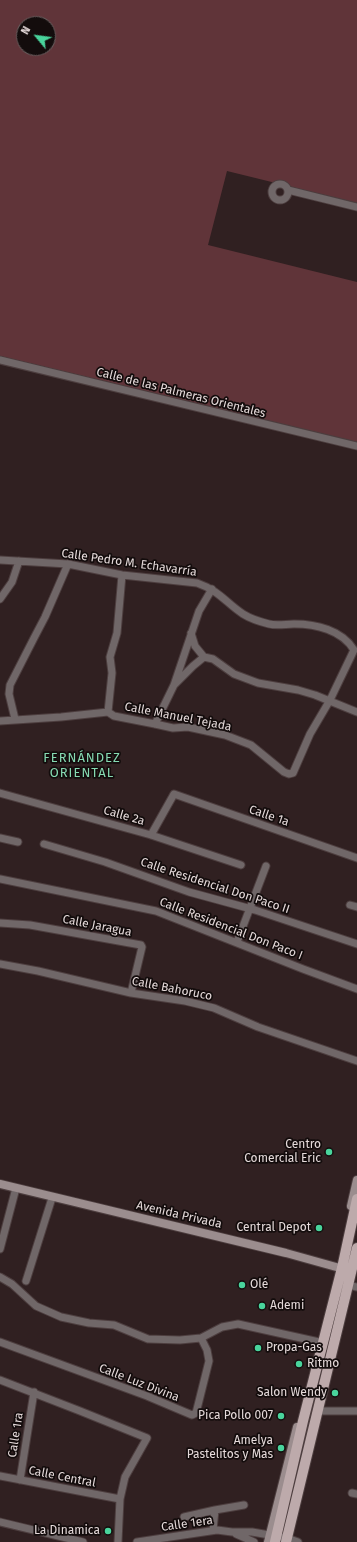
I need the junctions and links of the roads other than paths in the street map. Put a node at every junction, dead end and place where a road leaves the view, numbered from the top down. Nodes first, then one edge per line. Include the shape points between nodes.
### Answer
1 (288, 190) dead end
2 (357, 206) edge
3 (0, 360) edge
4 (357, 446) edge
5 (0, 560) edge
6 (19, 561) junction
7 (68, 564) junction
8 (122, 576) junction
9 (212, 589) junction
10 (0, 599) edge
11 (191, 632) junction
12 (355, 649) edge
13 (204, 657) junction
14 (174, 685) junction
15 (330, 700) junction
16 (108, 712) junction
17 (357, 712) edge
18 (15, 719) junction
19 (0, 721) edge
20 (155, 724) junction
21 (0, 793) edge
22 (151, 835) junction
23 (0, 838) edge
24 (18, 842) dead end
25 (44, 844) dead end
26 (357, 858) edge
27 (241, 865) dead end
28 (266, 866) dead end
29 (0, 879) edge
30 (249, 909) junction
31 (0, 923) edge
32 (237, 942) junction
33 (357, 944) edge
34 (0, 964) edge
35 (357, 988) edge
36 (131, 992) junction
37 (357, 1061) edge
38 (357, 1180) edge
39 (0, 1184) edge
40 (16, 1188) junction
41 (52, 1198) junction
42 (357, 1200) edge
43 (357, 1248) edge
44 (0, 1249) edge
45 (340, 1268) junction
46 (352, 1271) junction
47 (0, 1277) edge
48 (26, 1281) dead end
49 (353, 1286) edge
50 (201, 1338) junction
51 (0, 1342) edge
52 (319, 1342) junction
53 (0, 1380) edge
54 (34, 1392) junction
55 (318, 1411) junction
56 (357, 1411) edge
57 (0, 1476) edge
58 (20, 1480) junction
59 (120, 1499) junction
60 (244, 1505) dead end
61 (215, 1510) junction
62 (184, 1518) dead end
63 (0, 1522) edge
64 (213, 1530) junction
65 (232, 1532) junction
66 (272, 1539) edge
67 (287, 1540) edge
68 (79, 1542) edge
69 (118, 1542) edge
70 (136, 1542) edge
71 (254, 1542) edge
72 (298, 1542) edge

1 - 2 street
3 - 4 street, Calle de las Palmeras Orientales
5 - 6 street, Calle Pedro M. Echavarría
6 - 7 street, Calle Pedro M. Echavarría
6 - 10 street via 12,582
7 - 8 street, Calle Pedro M. Echavarría
7 - 18 street via 45,618 10,685 9,694
8 - 9 street, Calle Pedro M. Echavarría via 197,583
8 - 16 street via 117,633 110,657 112,673
9 - 11 street via 199,611
9 - 12 street, Calle Pedro M. Echavarría via 243,614 257,620 271,625 319,627 342,637
11 - 13 street via 195,646
11 - 14 street
12 - 15 street
13 - 14 street
13 - 15 street via 213,659 234,674 258,683 298,690
14 - 20 street
15 - 17 street
15 - 20 street, Calle Manuel Tejada via 310,734 293,773 289,774 251,745 225,735 188,727 174,728
16 - 18 street, Calle Manuel Tejada
16 - 20 street, Calle Manuel Tejada via 114,716
18 - 19 street, Calle Manuel Tejada
21 - 22 street, Calle 2a
22 - 26 street, Calle 1a via 174,794
22 - 27 street, Calle 2a
23 - 24 street
25 - 30 street, Calle Residencial Don Paco II
28 - 30 street
29 - 32 street, Calle Residencial Don Paco I via 156,911
30 - 32 street
30 - 33 street, Calle Residencial Don Paco II
31 - 36 street, Calle Jaragua via 30,924 141,945
32 - 35 street, Calle Residencial Don Paco I
34 - 36 street, Calle Bahoruco
36 - 37 street, Calle Bahoruco via 214,1008 258,1027
38 - 45 street
39 - 40 street, Avenida Privada
40 - 41 street, Avenida Privada
40 - 44 street
41 - 45 street, Avenida Privada via 168,1224
41 - 48 street
42 - 45 main road
43 - 46 main road
45 - 46 street, Avenida Privada
45 - 52 street
45 - 66 main road
46 - 49 main road
47 - 50 street via 12,1284 36,1306 61,1317 114,1325 148,1338
49 - 55 main road
50 - 51 street, Calle Luz Divina via 209,1361 196,1413 192,1416 152,1398
50 - 52 street via 222,1327 238,1324
52 - 66 street
53 - 54 street
54 - 58 street, Calle 1ra
54 - 59 street via 147,1438 126,1477
55 - 56 street
55 - 67 main road
57 - 58 street, Calle Central
58 - 59 street, Calle Central
59 - 69 street
60 - 61 street
61 - 62 street
61 - 64 street
63 - 68 street via 68,1537
64 - 65 street, Calle 1era
64 - 70 street, Calle 1era
65 - 66 street, Calle 1era via 252,1532
65 - 71 street
66 - 67 street, Calle 1era
67 - 72 street, Calle 1era

